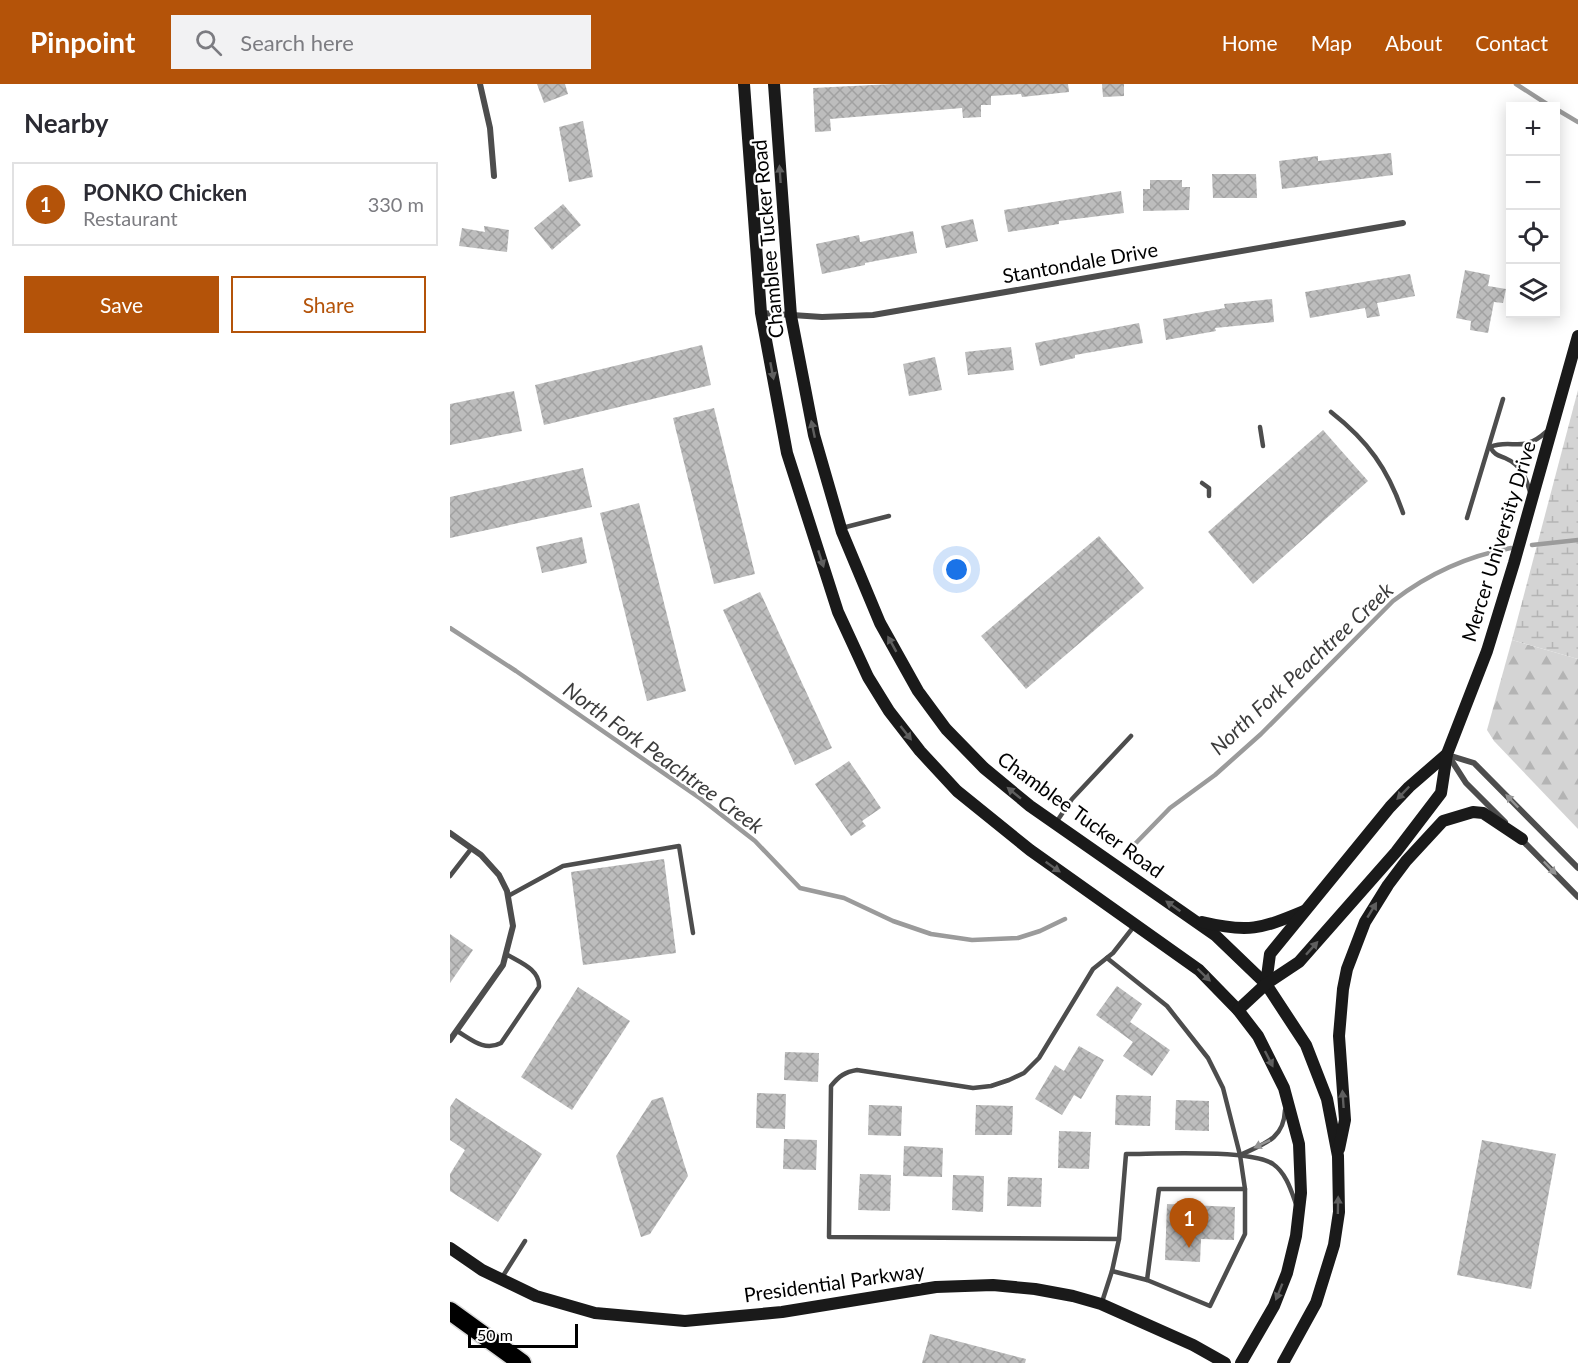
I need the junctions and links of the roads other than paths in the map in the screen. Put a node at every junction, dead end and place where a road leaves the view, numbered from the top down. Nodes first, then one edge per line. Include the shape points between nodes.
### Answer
1 (480, 84) edge
2 (744, 84) edge
3 (774, 84) edge
4 (494, 176) dead end
5 (1403, 223) dead end
6 (761, 313) junction
7 (790, 316) junction
8 (1578, 336) edge
9 (1503, 399) dead end
10 (1331, 412) dead end
11 (1553, 426) junction
12 (1260, 427) dead end
13 (1263, 446) dead end
14 (1490, 447) junction
15 (1202, 483) dead end
16 (1209, 496) dead end
17 (1532, 501) junction
18 (1403, 513) dead end
19 (889, 516) dead end
20 (1467, 518) dead end
21 (841, 528) junction
22 (1131, 736) dead end
23 (1447, 754) junction
24 (1055, 824) junction
25 (450, 833) edge
26 (1522, 839) junction
27 (471, 849) junction
28 (1578, 868) edge
29 (450, 876) edge
30 (508, 896) junction
31 (1578, 897) edge
32 (1305, 911) junction
33 (1195, 921) junction
34 (1136, 925) junction
35 (693, 933) dead end
36 (506, 954) junction
37 (1107, 958) junction
38 (1266, 984) junction
39 (1238, 1010) junction
40 (457, 1030) junction
41 (450, 1040) edge
42 (1284, 1088) junction
43 (1240, 1155) junction
44 (1338, 1156) junction
45 (1245, 1189) junction
46 (1299, 1213) junction
47 (1119, 1239) junction
48 (525, 1241) dead end
49 (450, 1248) edge
50 (1112, 1271) junction
51 (501, 1279) junction
52 (1147, 1280) junction
53 (1101, 1304) junction
54 (450, 1311) edge
55 (524, 1362) edge
56 (1225, 1363) edge
57 (1241, 1363) edge
58 (1283, 1363) edge

1 - 4 street via 490,128
2 - 6 main road, Chamblee Tucker Road
7 -> 3 main road, Chamblee Tucker Road
5 - 7 street, Stantondale Drive via 873,315
6 - 7 street, Stantondale Drive
6 -> 34 main road, Chamblee Tucker Road via 787,453 838,612 868,677 889,711 957,791 1030,850
21 -> 7 main road, Chamblee Tucker Road via 814,435
8 - 11 main road, Mercer University Drive
9 - 14 lane
10 - 18 lane via 1373,452 1394,486
11 - 14 lane via 1537,440 1521,446 1500,443
11 - 17 main road, Mercer University Drive
12 - 13 lane
14 - 17 lane via 1496,455 1516,464 1526,476
14 - 20 lane
15 - 16 lane via 1209,488
17 - 23 main road, Mercer University Drive via 1487,651
19 - 21 lane
24 -> 21 main road, Chamblee Tucker Road via 984,768 946,729 918,692 880,623
22 - 24 lane via 1072,799
23 - 26 street via 1466,783
28 -> 23 street via 1474,763
23 -> 32 main road, Mercer University Drive via 1390,807
38 -> 23 main road, Mercer University Drive via 1299,962 1412,832 1441,793
33 -> 24 main road, Chamblee Tucker Road
25 - 27 street
26 -> 31 street
44 -> 26 main road via 1345,1120 1339,1036 1343,989 1365,922 1406,861 1443,821 1483,813
27 - 29 lane
27 - 30 street via 499,875
30 - 35 lane via 563,866 679,846
30 - 36 street via 513,927
32 - 33 main road via 1251,928 1231,929
32 - 38 main road, Mercer University Drive via 1270,954
33 - 38 main road, Chamblee Tucker Road
34 - 37 lane
34 -> 39 main road, Chamblee Tucker Road via 1199,970
36 - 40 street via 503,965
36 - 40 lane via 537,974 539,987 501,1043 486,1047
37 - 43 lane via 1167,1006 1198,1045 1222,1088
37 - 47 lane via 1093,969 1039,1058 1016,1077 973,1088 857,1070 837,1077 831,1086 829,1237
38 - 39 main road, Mercer University Drive
38 - 44 main road, Chamblee Tucker Road via 1306,1045 1327,1099
39 -> 42 main road, Chamblee Tucker Road via 1257,1036
40 - 41 street
42 -> 43 lane via 1282,1128 1272,1139
42 - 46 main road, Chamblee Tucker Road via 1299,1144
43 - 45 lane
43 - 46 lane via 1272,1163 1287,1180
43 - 47 lane via 1126,1154
58 -> 44 main road, Chamblee Tucker Road via 1316,1303 1334,1245 1339,1212
45 - 52 lane via 1159,1189
45 - 52 lane via 1245,1234 1210,1306
46 -> 57 main road, Chamblee Tucker Road via 1287,1273 1274,1306
47 - 50 lane
48 - 51 lane
49 - 51 main road, Presidential Parkway
50 - 52 lane
50 - 53 lane
51 - 53 main road, Presidential Parkway via 536,1296 595,1313 685,1321 782,1312 936,1287 1035,1289
53 - 56 main road, Presidential Parkway
54 - 55 highway

